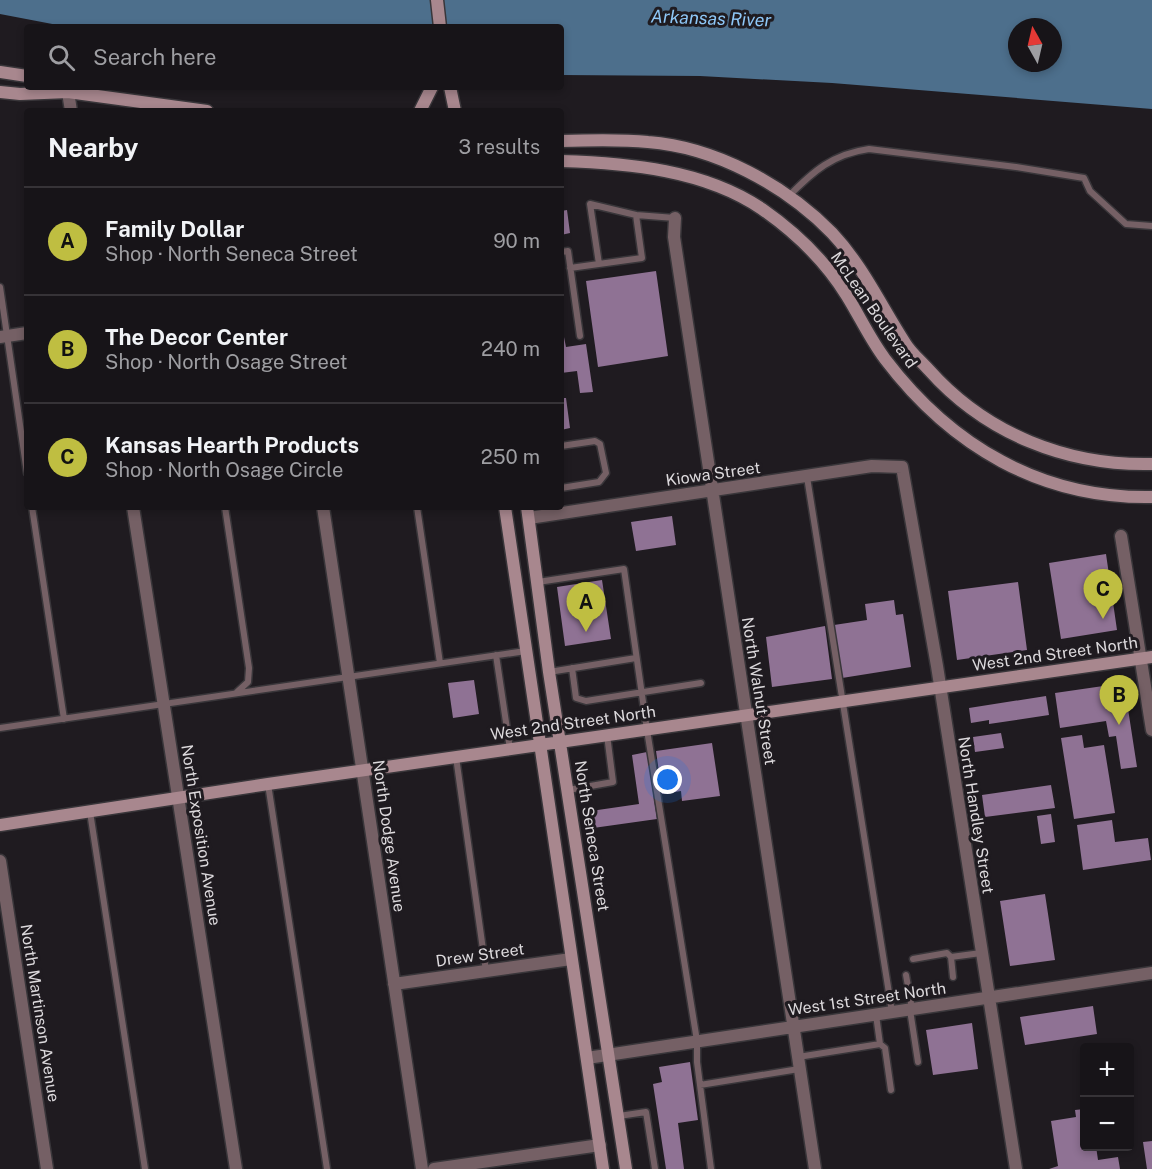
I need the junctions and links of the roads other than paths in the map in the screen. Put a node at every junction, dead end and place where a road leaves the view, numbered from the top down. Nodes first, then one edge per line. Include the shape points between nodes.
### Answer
1 (437, 0) edge
2 (441, 24) edge
3 (0, 72) edge
4 (24, 76) edge
5 (63, 90) edge
6 (431, 90) edge
7 (451, 90) edge
8 (0, 92) edge
9 (68, 92) junction
10 (71, 108) edge
11 (185, 108) edge
12 (422, 108) edge
13 (454, 108) edge
14 (564, 141) edge
15 (564, 161) edge
16 (788, 197) junction
17 (636, 215) junction
18 (675, 218) joint
19 (1152, 226) edge
20 (564, 252) edge
21 (599, 264) junction
22 (570, 268) junction
23 (0, 287) edge
24 (24, 334) edge
25 (580, 336) dead end
26 (3, 337) edge
27 (564, 446) edge
28 (24, 456) edge
29 (1152, 464) edge
30 (902, 467) joint
31 (807, 477) junction
32 (564, 488) edge
33 (712, 491) junction
34 (1152, 497) edge
35 (564, 509) edge
36 (32, 510) edge
37 (133, 510) edge
38 (225, 510) edge
39 (323, 510) edge
40 (417, 510) edge
41 (505, 510) edge
42 (553, 510) edge
43 (528, 513) edge
44 (1120, 536) dead end
45 (537, 582) junction
46 (526, 650) junction
47 (496, 655) junction
48 (636, 658) junction
49 (1146, 658) edge
50 (440, 663) junction
51 (572, 668) junction
52 (549, 672) junction
53 (348, 676) junction
54 (701, 683) dead end
55 (940, 688) junction
56 (236, 693) junction
57 (641, 693) junction
58 (843, 702) junction
59 (164, 704) junction
60 (747, 715) junction
61 (64, 719) junction
62 (0, 728) edge
63 (646, 730) junction
64 (1152, 730) edge
65 (607, 735) junction
66 (560, 742) junction
67 (540, 745) junction
68 (510, 749) junction
69 (456, 757) junction
70 (362, 770) junction
71 (268, 784) junction
72 (568, 790) junction
73 (178, 797) junction
74 (90, 811) junction
75 (0, 825) edge
76 (0, 861) edge
77 (981, 953) junction
78 (951, 957) junction
79 (572, 959) junction
80 (913, 959) dead end
81 (486, 971) junction
82 (1152, 973) edge
83 (906, 975) dead end
84 (953, 977) dead end
85 (394, 984) junction
86 (987, 997) junction
87 (911, 1009) junction
88 (892, 1012) junction
89 (876, 1014) junction
90 (793, 1026) junction
91 (698, 1041) junction
92 (880, 1044) junction
93 (610, 1054) junction
94 (587, 1058) junction
95 (918, 1062) dead end
96 (798, 1063) junction
97 (700, 1085) junction
98 (891, 1090) dead end
99 (619, 1116) junction
100 (600, 1145) junction
101 (463, 1167) edge
102 (47, 1169) edge
103 (145, 1169) edge
104 (236, 1169) edge
105 (327, 1169) edge
106 (422, 1169) edge
107 (434, 1169) edge
108 (603, 1169) edge
109 (626, 1169) edge
110 (655, 1169) edge
111 (711, 1169) edge
112 (815, 1169) edge
113 (1016, 1169) edge

1 - 2 main road
3 - 4 main road
5 - 9 main road
6 - 12 main road
7 - 13 main road
8 - 9 main road
9 - 10 street
9 - 11 main road
14 - 16 main road, McLean Boulevard via 648,142 678,147 756,176
15 - 34 main road, McLean Boulevard via 645,168 696,179 761,208 820,260 906,384 931,411 971,442 1009,468 1043,481 1123,498
16 - 19 lane via 826,162 869,149 1084,178 1090,191 1126,224
16 - 29 main road, McLean Boulevard via 831,232 850,254 906,345 955,398 994,425 1039,447 1120,465
17 - 18 lane
17 - 21 lane via 642,258
17 - 21 lane via 590,204
18 - 33 street, North Walnut Street via 674,237
20 - 22 lane via 568,251
21 - 22 lane
22 - 25 lane
23 - 26 lane
24 - 26 street
26 - 28 lane
27 - 32 lane via 595,441 602,449 606,473 599,482
30 - 31 street, Kiowa Street via 872,466
30 - 55 street, North Handley Street
31 - 33 street, Kiowa Street
31 - 58 lane
33 - 35 street, Kiowa Street
33 - 60 street, North Walnut Street
36 - 61 lane
37 - 59 street, North Exposition Avenue
38 - 56 lane via 249,668 248,682
39 - 53 street, North Dodge Avenue
40 - 50 lane
41 - 46 main road
42 - 43 street, Kiowa Street
43 - 45 main road, North Seneca Street
44 - 49 street
45 - 48 lane via 624,569
45 - 52 main road, North Seneca Street
46 - 47 lane
46 - 67 main road
47 - 50 lane
47 - 68 lane
48 - 51 lane
48 - 57 lane
49 - 55 main road, West 2nd Street North
49 - 64 street
50 - 53 lane
51 - 52 lane
51 - 57 lane via 576,698 586,701
52 - 66 main road, North Seneca Street
53 - 56 lane
53 - 70 street, North Dodge Avenue
54 - 57 lane
55 - 58 main road, West 2nd Street North
55 - 77 street, North Handley Street
56 - 59 lane
57 - 63 lane
58 - 60 main road, West 2nd Street North
58 - 88 lane
59 - 61 lane
59 - 73 street, North Exposition Avenue
60 - 63 main road, West 2nd Street North
60 - 90 street, North Walnut Street
61 - 62 lane
63 - 65 main road, West 2nd Street North
63 - 91 lane
65 - 66 main road, West 2nd Street North
65 - 72 lane via 614,782
66 - 67 main road, West 2nd Street North
66 - 72 main road, North Seneca Street
67 - 68 main road, West 2nd Street North
67 - 79 main road
68 - 69 main road, West 2nd Street North
69 - 70 main road, West 2nd Street North
69 - 81 lane
70 - 71 main road, West 2nd Street North
70 - 85 street, North Dodge Avenue
71 - 73 main road, West 2nd Street North
71 - 105 lane
72 - 93 main road, North Seneca Street
73 - 74 main road, West 2nd Street North
73 - 104 street, North Exposition Avenue
74 - 75 main road, West 2nd Street North
74 - 103 lane
76 - 102 street, North Martinson Avenue
77 - 78 lane
77 - 86 street, North Handley Street
78 - 80 lane via 948,953
78 - 84 lane
79 - 81 street, Drew Street
79 - 94 main road
81 - 85 street, Drew Street
82 - 86 street, West 1st Street North
83 - 87 lane
85 - 106 street, North Dodge Avenue
86 - 87 street, West 1st Street North
86 - 113 street, North Handley Street
87 - 88 street, West 1st Street North
87 - 95 lane
88 - 89 street, West 1st Street North
89 - 90 street, West 1st Street North
89 - 92 lane
90 - 91 street, West 1st Street North
90 - 96 street, North Walnut Street
91 - 93 street, West 1st Street North
91 - 97 lane
92 - 96 lane
92 - 98 lane via 885,1048
93 - 94 street, West 1st Street North
93 - 99 main road, North Seneca Street
94 - 100 main road
96 - 97 lane
96 - 112 street, North Walnut Street
97 - 111 lane
99 - 109 main road, North Seneca Street
99 - 110 lane via 646,1112
100 - 101 street
100 - 108 main road
101 - 107 street

